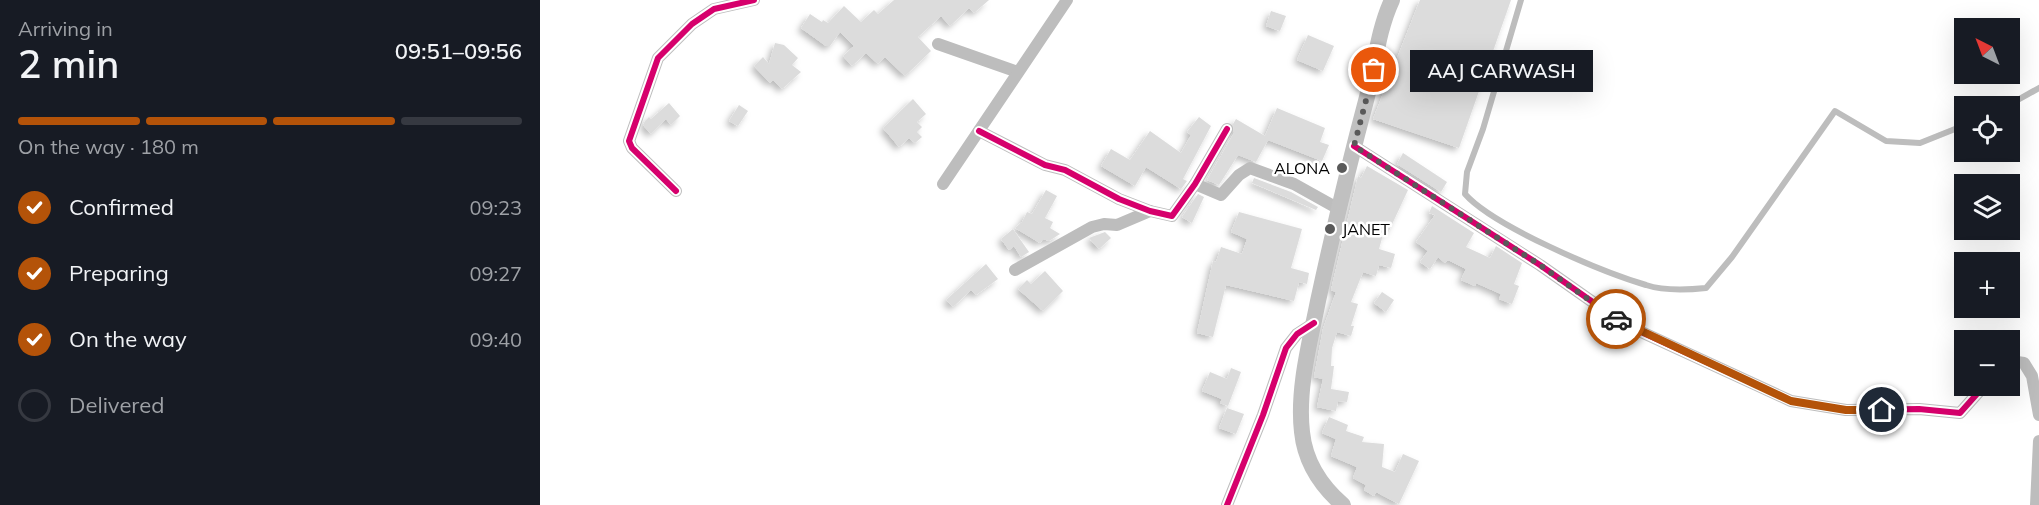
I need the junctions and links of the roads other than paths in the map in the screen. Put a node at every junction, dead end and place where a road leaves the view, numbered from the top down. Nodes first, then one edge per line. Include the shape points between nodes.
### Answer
1 (754, 0) edge
2 (1067, 0) edge
3 (1392, 0) edge
4 (1521, 0) edge
5 (938, 44) dead end
6 (1018, 72) junction
7 (2039, 88) edge
8 (2020, 99) edge
9 (1227, 129) dead end
10 (1954, 129) edge
11 (979, 131) junction
12 (1354, 146) junction
13 (943, 184) dead end
14 (1195, 184) junction
15 (676, 191) dead end
16 (1337, 208) junction
17 (1150, 211) junction
18 (1015, 270) dead end
19 (1314, 323) junction
20 (2020, 362) edge
21 (1975, 396) edge
22 (2039, 415) edge
23 (2039, 441) edge
24 (1227, 505) edge
25 (1343, 505) edge
26 (2036, 505) edge

1 - 15 street via 714,9 692,24 658,58 629,141
2 - 6 street
3 - 12 main road
4 - 10 lane via 1467,172 1465,194 1475,206 1551,247 1647,286 1706,288 1732,258 1835,111 1886,141 1920,143
5 - 6 street
6 - 11 street
7 - 8 lane
9 - 14 street
11 - 13 street
11 - 17 street
12 - 16 main road
12 - 21 street via 1540,265 1624,324 1791,401 1846,410 1960,413
14 - 16 street via 1221,195 1250,168 1294,184
14 - 17 street via 1172,216
16 - 19 main road
17 - 18 street via 1117,225 1092,227
19 - 24 street via 1297,334 1286,348
19 - 25 main road via 1303,394 1302,431 1320,481
20 - 22 street via 2032,376
23 - 26 street

